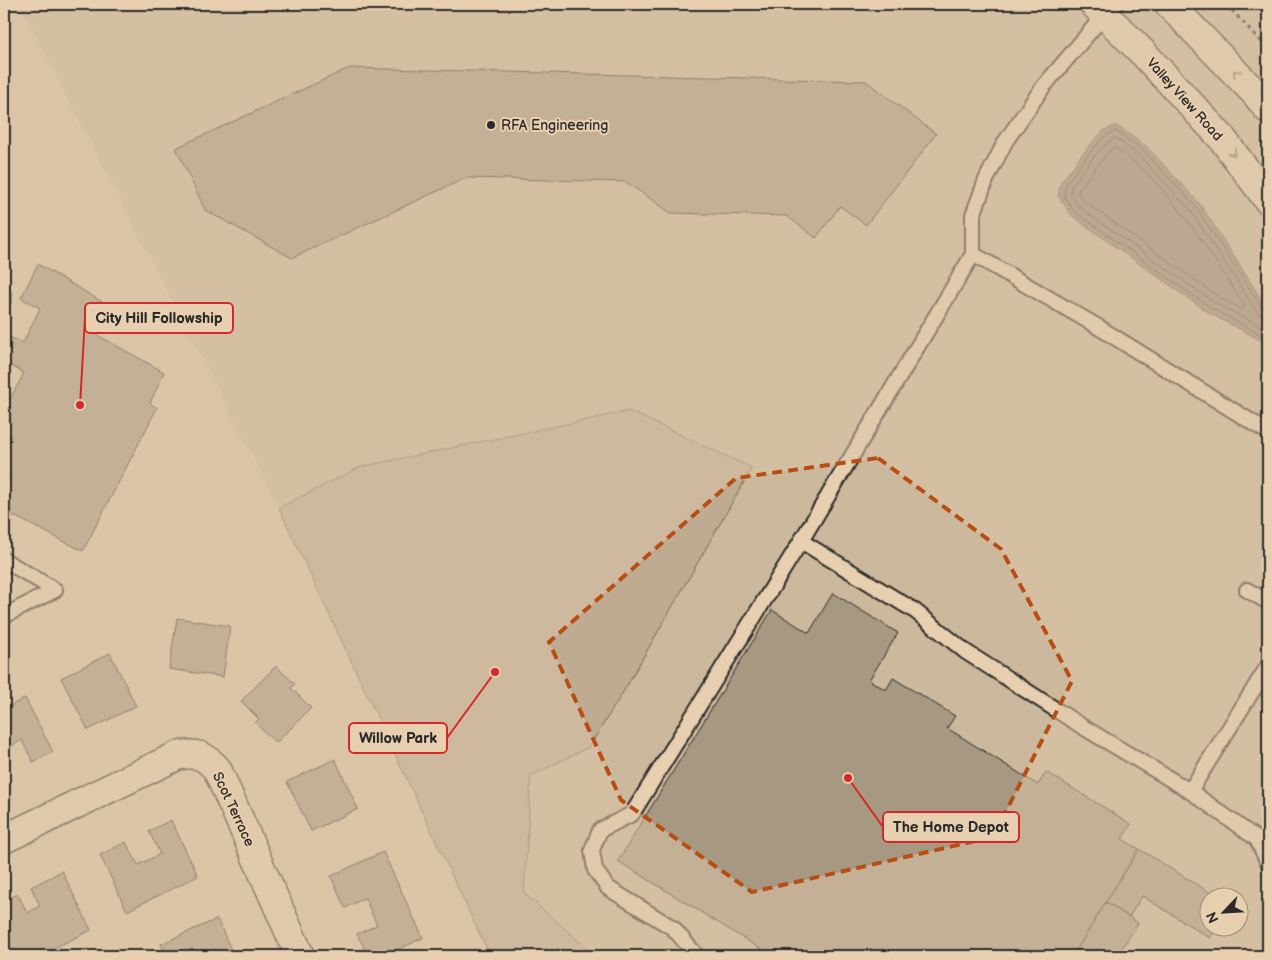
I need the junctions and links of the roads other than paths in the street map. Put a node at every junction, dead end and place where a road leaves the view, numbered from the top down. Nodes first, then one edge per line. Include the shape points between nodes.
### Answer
1 (1169, 4) edge
2 (1105, 7) edge
3 (1268, 109) edge
4 (1268, 200) edge
5 (973, 254) junction
6 (1268, 432) edge
7 (801, 541) junction
8 (4, 560) edge
9 (1247, 590) dead end
10 (1268, 602) edge
11 (4, 616) edge
12 (1268, 666) edge
13 (1190, 791) junction
14 (4, 839) edge
15 (1268, 863) edge
16 (300, 956) edge
17 (697, 956) edge

3 -> 1 street
2 -> 4 street, Valley View Road via 1221,137
2 - 5 lane via 1043,87 1006,142 986,180 973,215
5 - 6 lane
5 - 7 lane
7 - 13 lane via 915,611 966,652
7 - 17 lane via 632,814 600,830 592,850 595,870 608,888 673,928
8 - 11 lane via 55,590
9 - 10 lane
12 - 13 lane
13 - 15 lane via 1257,838
14 - 16 street, Scot Terrace via 179,755 207,758 217,769

